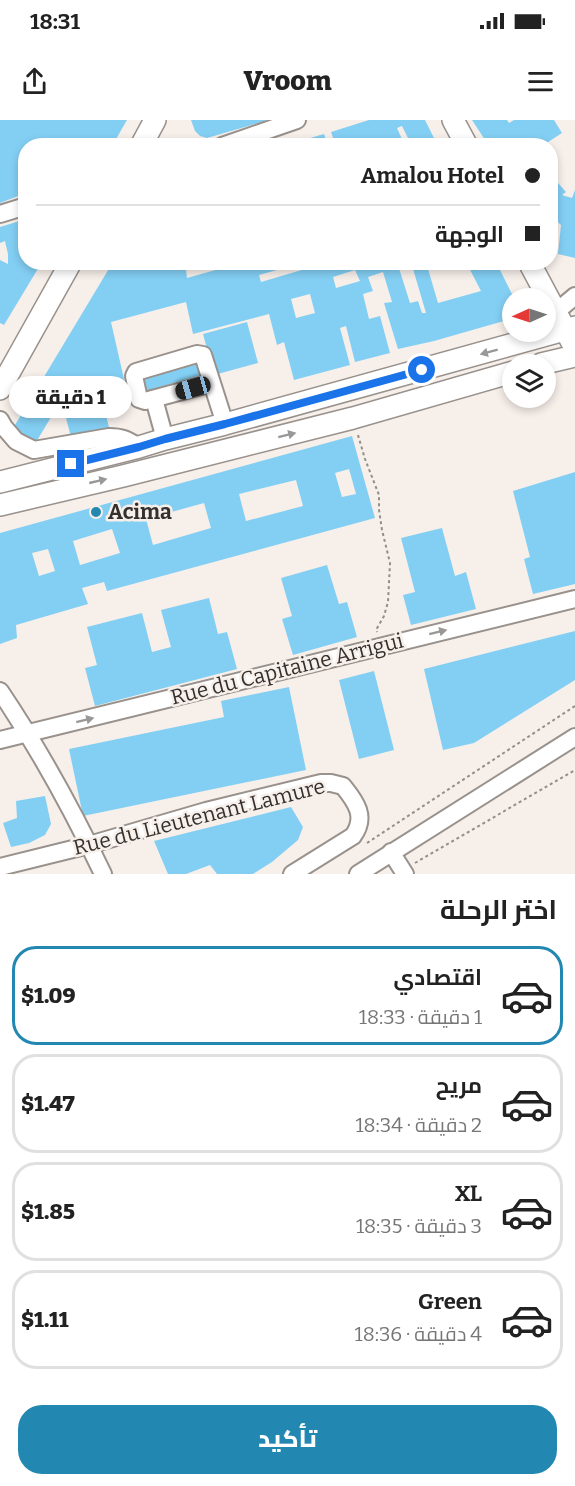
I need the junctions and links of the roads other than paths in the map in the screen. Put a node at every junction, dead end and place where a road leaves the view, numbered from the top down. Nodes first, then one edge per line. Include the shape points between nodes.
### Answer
1 (155, 120) edge
2 (297, 120) edge
3 (453, 120) edge
4 (145, 138) edge
5 (245, 138) edge
6 (463, 138) edge
7 (18, 208) edge
8 (0, 214) edge
9 (67, 270) edge
10 (534, 270) edge
11 (575, 296) edge
12 (568, 329) edge
13 (575, 356) edge
14 (556, 360) edge
15 (502, 375) edge
16 (212, 383) junction
17 (0, 389) edge
18 (154, 399) junction
19 (0, 420) edge
20 (225, 424) junction
21 (165, 439) junction
22 (139, 447) junction
23 (34, 450) junction
24 (5, 476) edge
25 (2, 502) edge
26 (575, 599) edge
27 (0, 691) edge
28 (28, 734) junction
29 (575, 737) edge
30 (0, 740) edge
31 (89, 845) junction
32 (390, 852) junction
33 (0, 867) edge
34 (404, 872) edge
35 (103, 874) edge
36 (292, 874) edge
37 (358, 874) edge

1 - 4 main road
2 - 5 street
3 - 6 main road
7 - 8 street
9 - 17 main road
10 - 12 main road
11 - 12 street
12 -> 20 main road
13 - 14 main road
25 -> 15 main road via 353,418
16 - 18 street
16 - 18 street via 203,355 197,354 136,372 140,399
16 - 20 street
18 - 21 street
19 - 23 street via 16,441
20 - 21 main road
21 - 22 main road
22 - 23 street via 124,438 109,437
22 - 24 main road
23 - 24 street via 24,470
28 -> 26 street, Rue du Capitaine Arrigui
27 - 28 street
28 - 30 street, Rue du Capitaine Arrigui
28 - 31 street
29 - 32 street
31 - 33 street, Rue du Lieutenant Lamure
31 - 35 street
31 - 36 street, Rue du Lieutenant Lamure via 321,783 343,786 357,805 358,828 352,836
32 - 34 street
32 - 37 street

